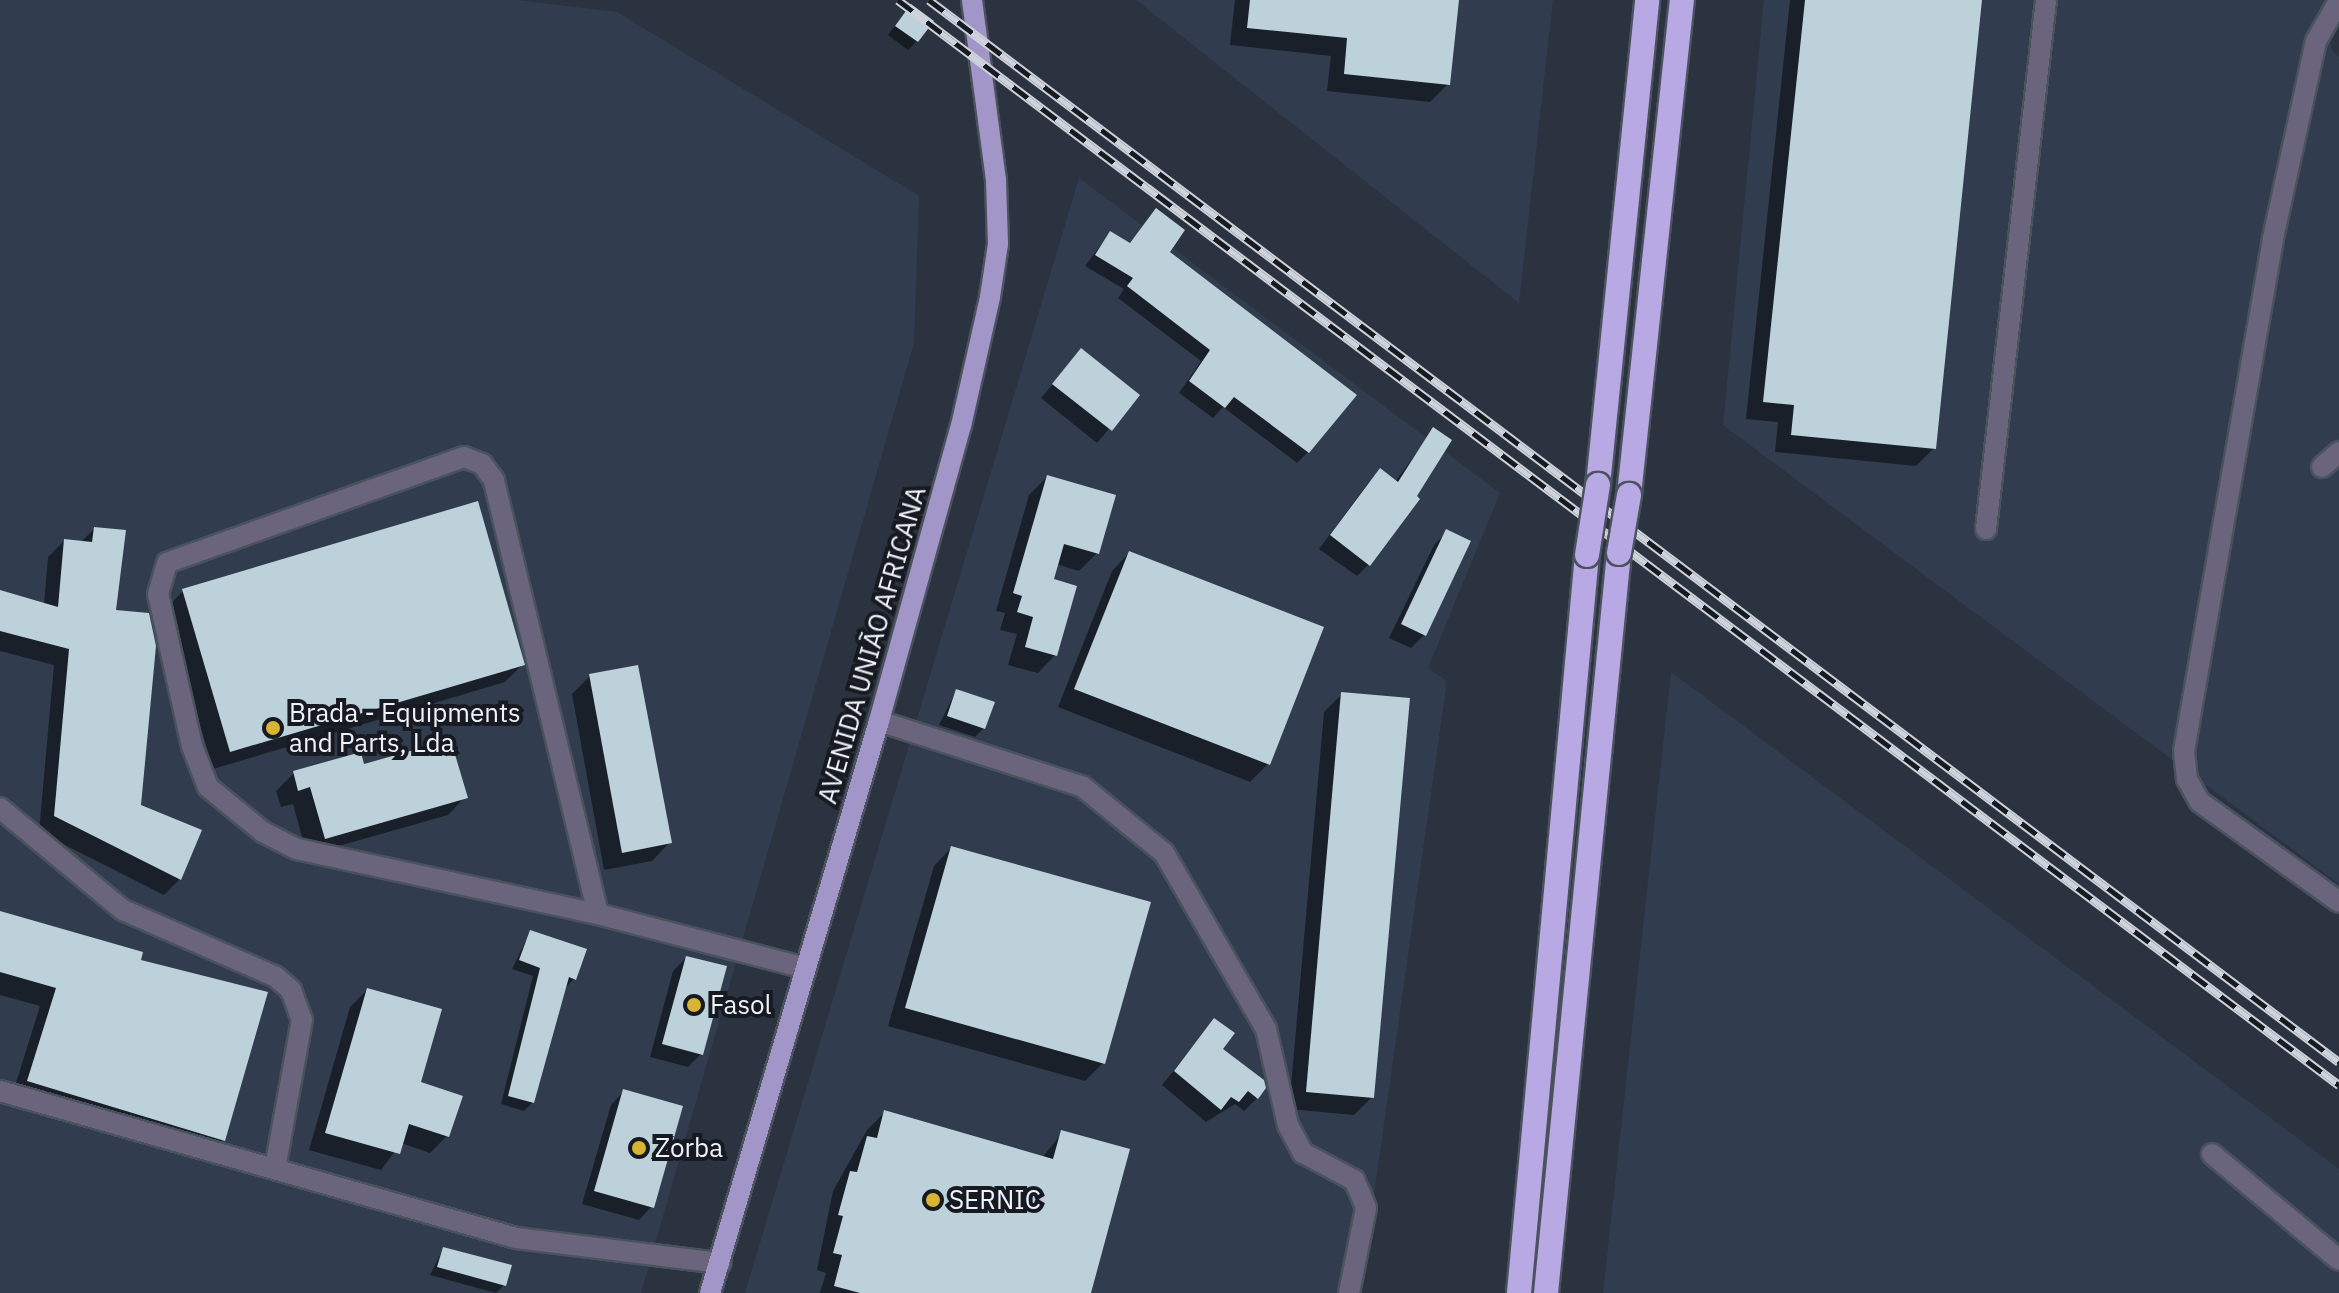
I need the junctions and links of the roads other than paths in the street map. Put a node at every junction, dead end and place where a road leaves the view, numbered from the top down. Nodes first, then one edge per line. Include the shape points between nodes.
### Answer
1 (972, 0) edge
2 (1647, 0) edge
3 (1682, 0) edge
4 (2046, 0) edge
5 (2339, 1) edge
6 (2339, 452) edge
7 (2322, 467) dead end
8 (1986, 529) dead end
9 (879, 721) junction
10 (0, 808) edge
11 (2339, 902) edge
12 (598, 914) junction
13 (805, 968) junction
14 (0, 1091) edge
15 (2212, 1154) dead end
16 (275, 1169) junction
17 (2339, 1260) edge
18 (720, 1263) junction
19 (710, 1293) edge
20 (1349, 1293) edge
21 (1519, 1293) edge
22 (1546, 1293) edge

1 - 9 main road, AVENIDA UNIÃO AFRICANA via 996,180 998,244 961,426
2 - 21 highway, bridge via 1587,555
3 - 22 highway, bridge via 1619,553
4 - 8 lane
5 - 11 lane via 2316,41 2273,239 2184,751 2187,779 2200,802
6 - 7 lane
9 - 13 main road, AVENIDA UNIÃO AFRICANA
9 - 20 lane via 1083,787 1164,853 1266,1029 1288,1125 1303,1153 1354,1180 1361,1195 1366,1208
10 - 16 lane via 123,910 276,977 291,990 302,1020
12 - 12 lane via 297,849 235,813 208,787 192,746 158,594 167,563 464,457 482,464 494,480
12 - 13 lane
13 - 18 main road, AVENIDA UNIÃO AFRICANA
14 - 16 lane
15 - 17 lane
16 - 18 lane via 516,1238
18 - 19 main road, AVENIDA UNIÃO AFRICANA

